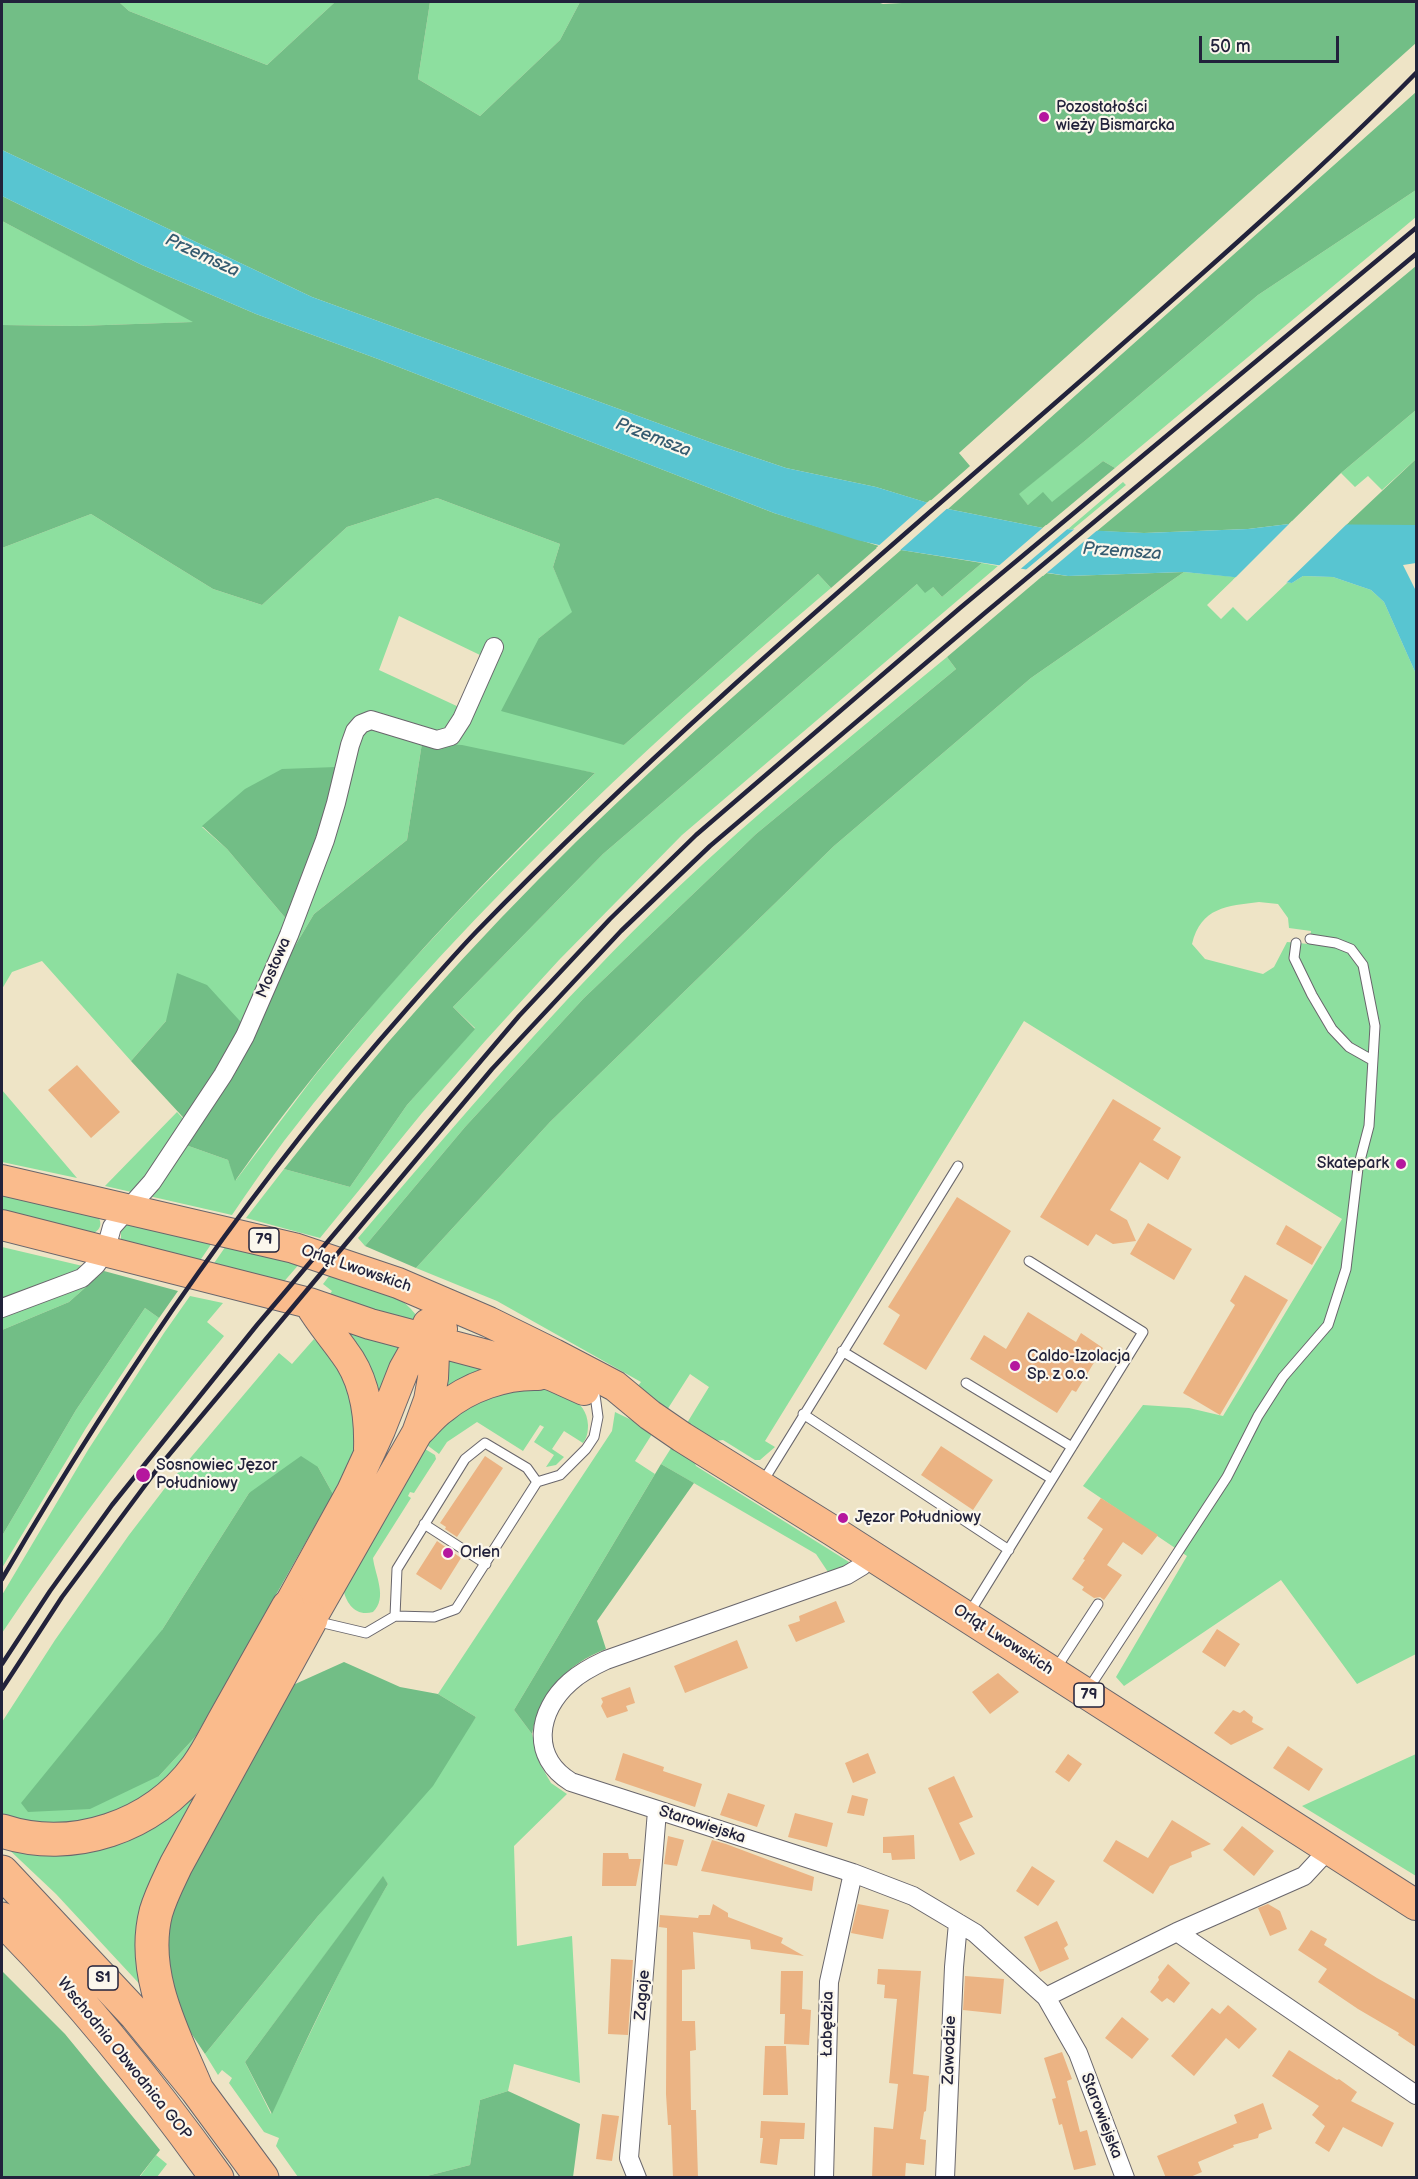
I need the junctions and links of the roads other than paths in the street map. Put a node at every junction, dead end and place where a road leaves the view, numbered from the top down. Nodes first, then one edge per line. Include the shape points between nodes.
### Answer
1 (494, 646) dead end
2 (1310, 939) dead end
3 (1296, 943) dead end
4 (1372, 1060) junction
5 (958, 1166) dead end
6 (2, 1180) edge
7 (127, 1208) junction
8 (2, 1225) edge
9 (105, 1252) junction
10 (1029, 1261) dead end
11 (398, 1283) junction
12 (309, 1303) junction
13 (2, 1308) edge
14 (489, 1322) junction
15 (429, 1339) junction
16 (842, 1351) junction
17 (553, 1376) junction
18 (966, 1383) dead end
19 (595, 1395) junction
20 (803, 1414) junction
21 (650, 1415) junction
22 (417, 1432) junction
23 (1072, 1447) junction
24 (368, 1455) junction
25 (1052, 1479) junction
26 (537, 1482) junction
27 (761, 1485) junction
28 (424, 1524) junction
29 (1009, 1550) junction
30 (870, 1554) junction
31 (486, 1564) junction
32 (1098, 1604) dead end
33 (299, 1613) junction
34 (395, 1616) junction
35 (967, 1617) junction
36 (1054, 1672) junction
37 (1086, 1693) junction
38 (657, 1811) junction
39 (2, 1831) edge
40 (1329, 1849) junction
41 (2, 1872) edge
42 (853, 1873) junction
43 (1416, 1905) edge
44 (2, 1919) edge
45 (958, 1923) junction
46 (1177, 1932) junction
47 (1046, 1997) junction
48 (197, 2090) junction
49 (1416, 2095) edge
50 (217, 2178) edge
51 (262, 2178) edge
52 (637, 2178) edge
53 (824, 2178) edge
54 (945, 2178) edge
55 (1125, 2178) edge

1 - 7 street, Mostowa via 452,736 437,740 371,720 355,731 325,840 245,1036 152,1182
2 - 4 lane via 1351,949 1363,965 1375,1026
3 - 4 lane via 1294,958 1332,1029 1349,1047
4 - 37 lane via 1369,1126 1358,1168 1346,1269 1328,1325 1283,1377 1227,1477
5 - 16 lane
6 - 7 main road, Orląt Lwowskich / 79
7 - 9 street, Mostowa via 112,1227
7 - 11 main road, Orląt Lwowskich / 79 via 294,1248
8 - 9 main road, Orląt Lwowskich / 79
9 - 12 main road, Orląt Lwowskich / 79
9 - 13 street, Mostowa via 82,1278
10 - 23 lane via 1143,1332
11 - 14 main road, Orląt Lwowskich / 79
11 - 15 main road via 420,1309 429,1326
12 - 15 main road, Orląt Lwowskich / 79
12 - 24 main road via 320,1323 346,1353 357,1375 368,1416
14 - 15 main road via 455,1324
14 - 21 main road, Orląt Lwowskich / 79 via 615,1386
15 - 17 main road, Orląt Lwowskich / 79
15 - 22 main road via 434,1353 433,1378
15 - 24 main road via 413,1353 404,1370
16 - 20 lane
16 - 25 lane
17 - 19 main road, Orląt Lwowskich / 79
17 - 22 main road via 525,1375 472,1390 443,1407
18 - 23 lane
19 - 21 main road, Orląt Lwowskich / 79
19 - 26 lane via 598,1417 594,1437 560,1475
20 - 27 lane
20 - 29 lane
21 - 27 main road, Orląt Lwowskich / 79
22 - 33 main road
23 - 25 lane
24 - 33 main road
25 - 29 lane
26 - 28 lane via 527,1468 485,1443 465,1459
26 - 31 lane
27 - 30 main road, Orląt Lwowskich / 79
28 - 31 lane
28 - 34 lane via 397,1569
29 - 35 lane
30 - 35 main road, Orląt Lwowskich / 79
30 - 38 street, Starowiejska via 862,1566 847,1575 606,1660 568,1683 545,1719 543,1744 551,1765 571,1782
31 - 34 lane via 456,1609 434,1617
32 - 36 lane
33 - 34 lane via 328,1625 366,1633
33 - 39 highway via 198,1766 163,1803 142,1816 91,1836 42,1840
33 - 48 highway via 162,1894 156,1914 152,1952 158,1992
35 - 36 main road, Orląt Lwowskich / 79
36 - 37 main road, Orląt Lwowskich / 79
37 - 40 main road, Orląt Lwowskich / 79
38 - 42 street, Starowiejska
38 - 52 street, Zagaje via 630,2158
40 - 43 main road, Orląt Lwowskich / 79
40 - 46 street via 1304,1875
41 - 48 highway, Wschodnia Obwodnica GOP / S1 via 115,1991
42 - 45 street, Starowiejska via 913,1896
42 - 53 street, Łabędzia via 829,1982
44 - 50 highway, Wschodnia Obwodnica GOP / S1 via 110,2037
45 - 47 street, Starowiejska via 975,1933
45 - 54 street, Zawodzie
46 - 47 street
46 - 49 street
47 - 55 street, Starowiejska via 1078,2053
48 - 51 highway, Wschodnia Obwodnica GOP / S1

